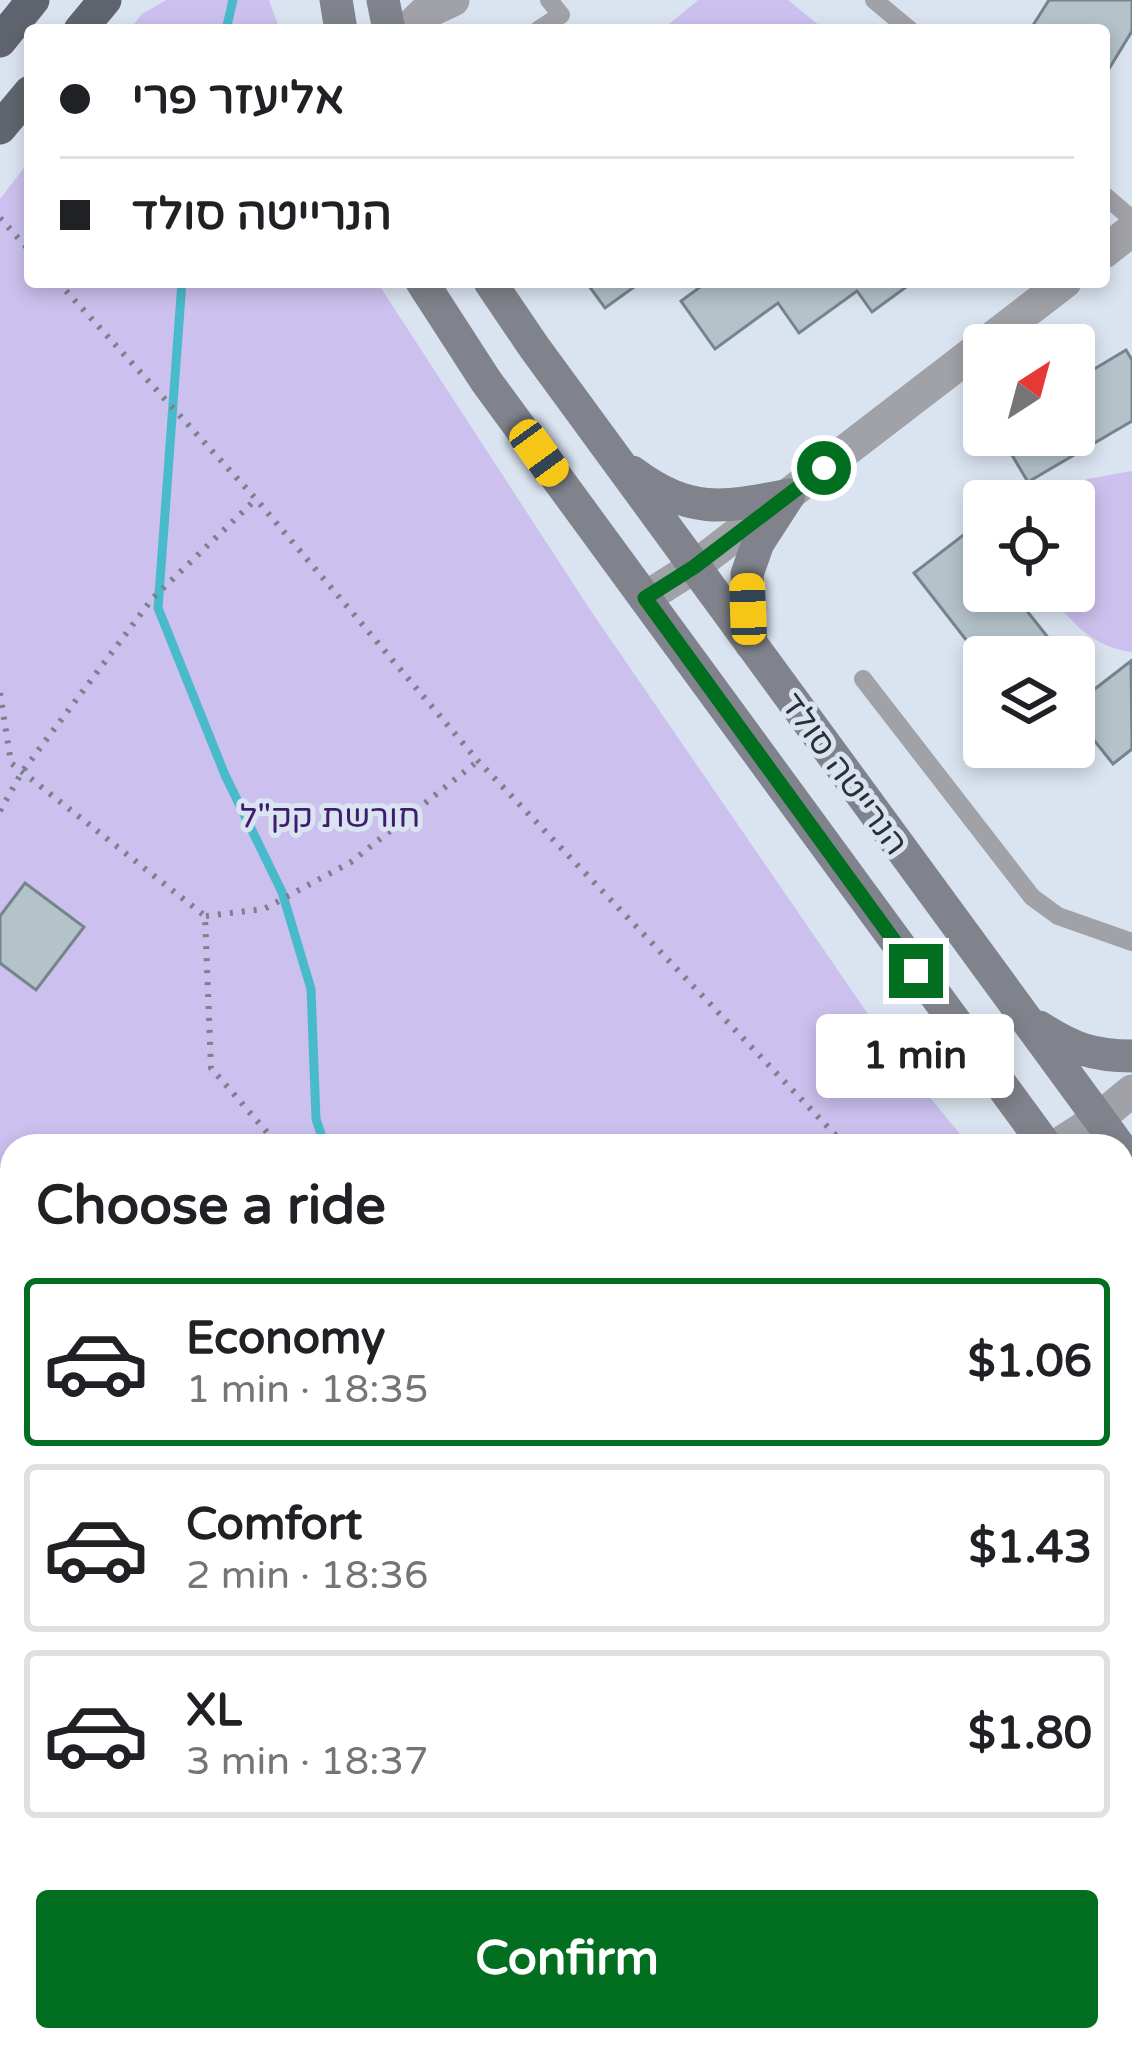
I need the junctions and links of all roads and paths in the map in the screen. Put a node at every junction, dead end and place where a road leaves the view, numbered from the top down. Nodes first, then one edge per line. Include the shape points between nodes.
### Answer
1 (33, 0) edge
2 (105, 0) edge
3 (453, 0) edge
4 (549, 0) edge
5 (874, 0) edge
6 (85, 24) edge
7 (413, 24) edge
8 (548, 24) edge
9 (903, 24) edge
10 (0, 40) edge
11 (24, 99) edge
12 (0, 128) edge
13 (0, 218) edge
14 (24, 244) edge
15 (63, 288) edge
16 (426, 288) edge
17 (494, 288) edge
18 (1057, 288) edge
19 (617, 460) junction
20 (789, 494) junction
21 (256, 499) junction
22 (694, 567) junction
23 (645, 598) junction
24 (751, 645) junction
25 (863, 680) dead end
26 (0, 693) edge
27 (478, 761) junction
28 (22, 772) junction
29 (0, 811) edge
30 (206, 916) junction
31 (1132, 942) edge
32 (1024, 1018) junction
33 (1132, 1056) edge
34 (1132, 1091) edge
35 (269, 1134) edge
36 (835, 1134) edge
37 (1037, 1134) edge
38 (1110, 1134) edge
39 (1115, 1134) edge

1 - 10 highway
2 - 6 highway
3 - 7 street
4 - 8 lane via 561,16
5 - 9 lane
11 - 12 highway
13 - 14 path
15 - 21 path
16 - 23 main road, הנרייטה סולד
17 - 19 main road, הנרייטה סולד
18 - 20 street
19 - 20 main road via 685,501 725,507
19 - 22 main road, הנרייטה סולד
20 - 22 street
20 - 24 main road via 747,574
21 - 27 path
21 - 28 path via 152,599
22 - 23 street
22 - 24 main road, הנרייטה סולד
23 - 37 main road, הנרייטה סולד
24 - 32 main road, הנרייטה סולד
25 - 31 lane via 1032,897 1058,916
26 - 28 path via 11,763
27 - 30 path via 351,862 264,909
27 - 36 path
28 - 29 path
28 - 30 path
30 - 35 path via 211,1068
32 - 33 main road via 1072,1048
32 - 38 main road, הנרייטה סולד
34 - 39 street

